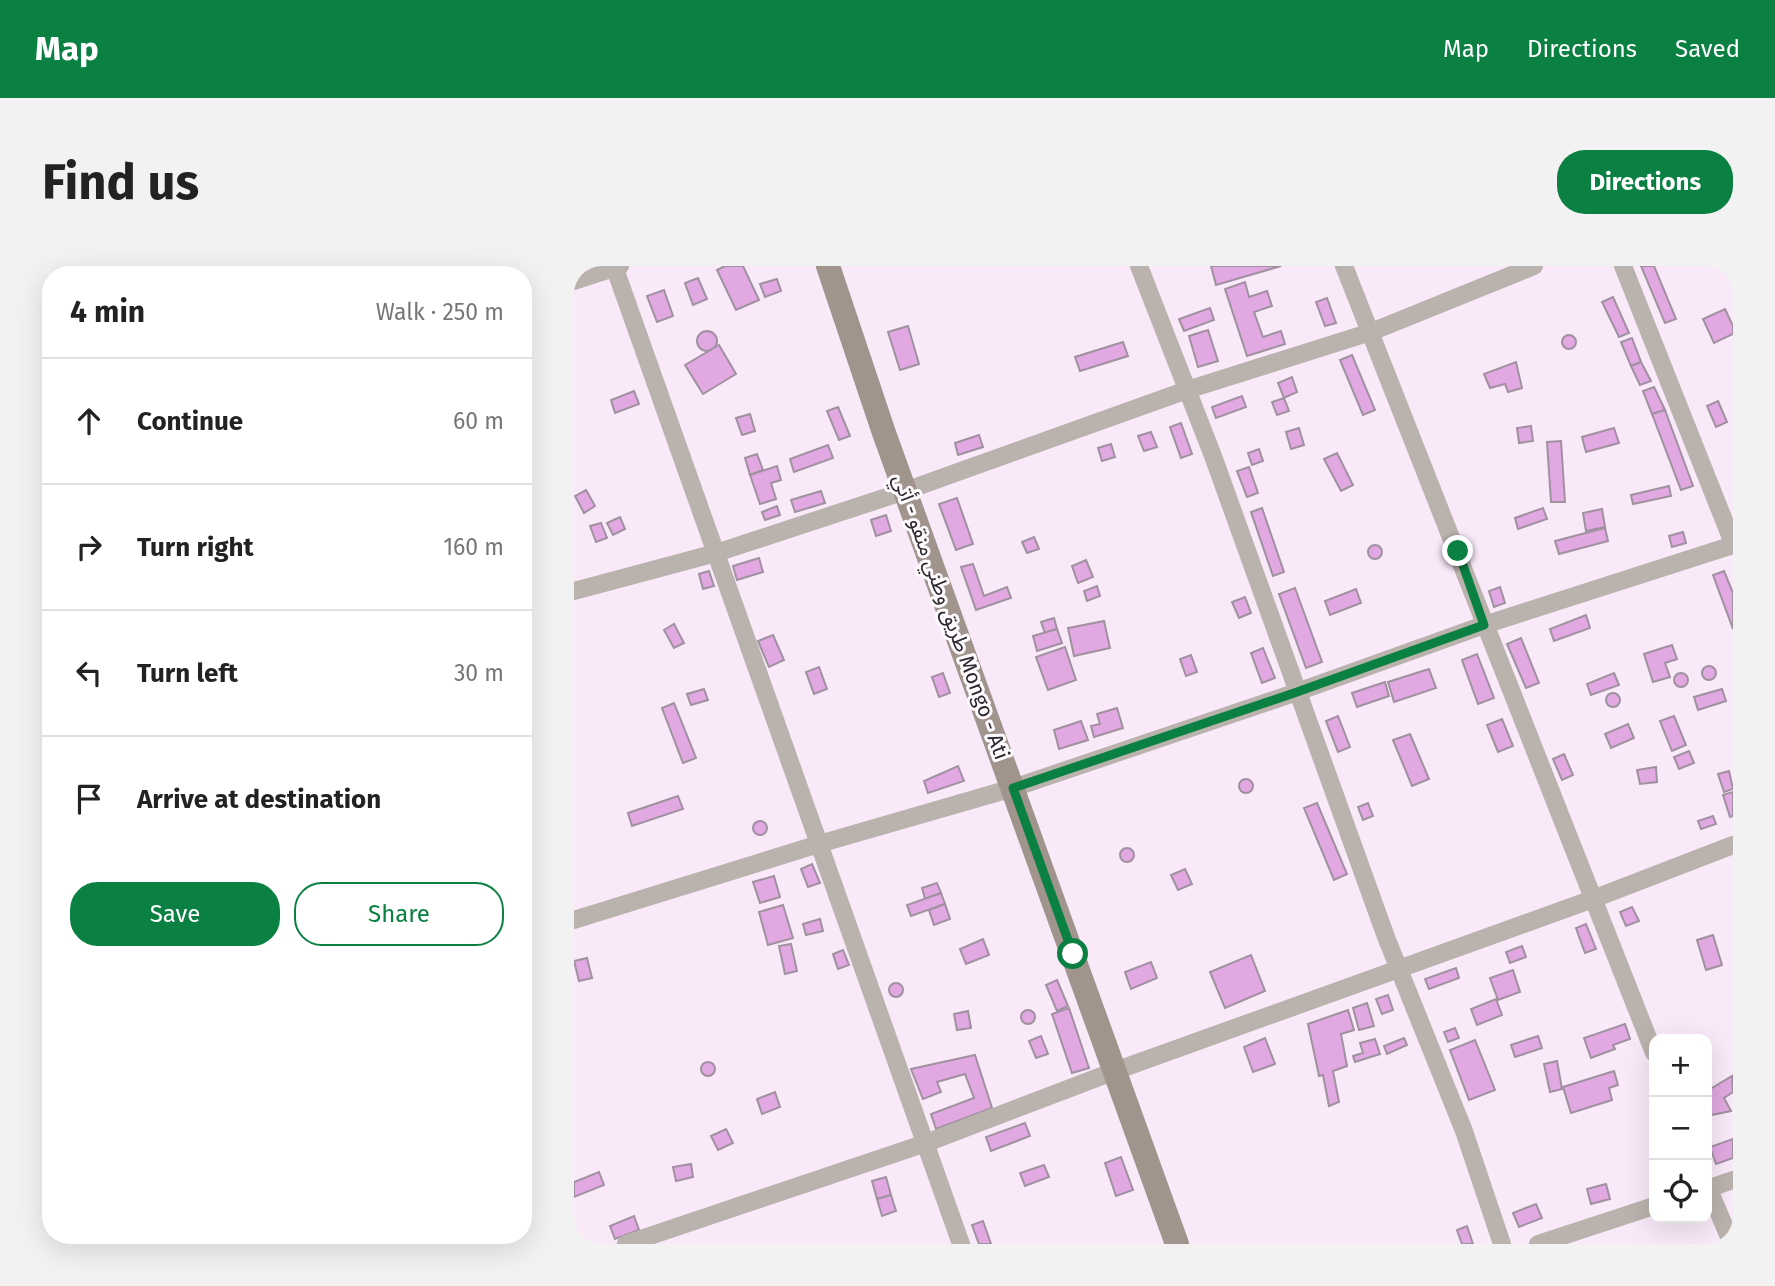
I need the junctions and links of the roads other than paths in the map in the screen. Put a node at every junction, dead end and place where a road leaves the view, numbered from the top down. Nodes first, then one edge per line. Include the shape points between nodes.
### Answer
1 (828, 266) edge
2 (1139, 266) edge
3 (1344, 266) edge
4 (1534, 266) edge
5 (1623, 266) edge
6 (616, 267) edge
7 (574, 281) edge
8 (1371, 332) junction
9 (1187, 390) junction
10 (905, 491) junction
11 (1733, 544) edge
12 (716, 553) junction
13 (574, 591) edge
14 (1484, 625) junction
15 (1297, 692) junction
16 (1013, 788) junction
17 (819, 844) junction
18 (1733, 845) edge
19 (1593, 899) junction
20 (574, 920) edge
21 (1399, 970) junction
22 (1649, 1040) edge
23 (1115, 1071) junction
24 (926, 1143) junction
25 (1733, 1180) edge
26 (1712, 1186) edge
27 (1712, 1199) edge
28 (1649, 1208) edge
29 (626, 1244) edge
30 (961, 1244) edge
31 (1177, 1244) edge
32 (1502, 1244) edge
33 (1538, 1244) edge
34 (1732, 1244) edge

1 - 10 main road, طريق وطني منقو - أتي Mongo - Ati
2 - 9 street
3 - 8 street
4 - 8 street
5 - 11 street
6 - 7 street
6 - 12 street
8 - 9 street
8 - 14 street
9 - 10 street
9 - 15 street
10 - 12 street
10 - 16 main road, طريق وطني منقو - أتي Mongo - Ati
11 - 14 street
12 - 13 street
12 - 17 street
14 - 15 street
14 - 19 street
15 - 16 street
15 - 21 street
16 - 17 street
16 - 23 main road, طريق وطني منقو - أتي Mongo - Ati
17 - 20 street
17 - 24 street
18 - 19 street
19 - 21 street
19 - 22 street
21 - 23 street
21 - 32 street via 1464,1131
23 - 24 street
23 - 31 main road, طريق وطني منقو - أتي Mongo - Ati
24 - 29 street
24 - 30 street
25 - 26 street
27 - 34 street
28 - 33 street

